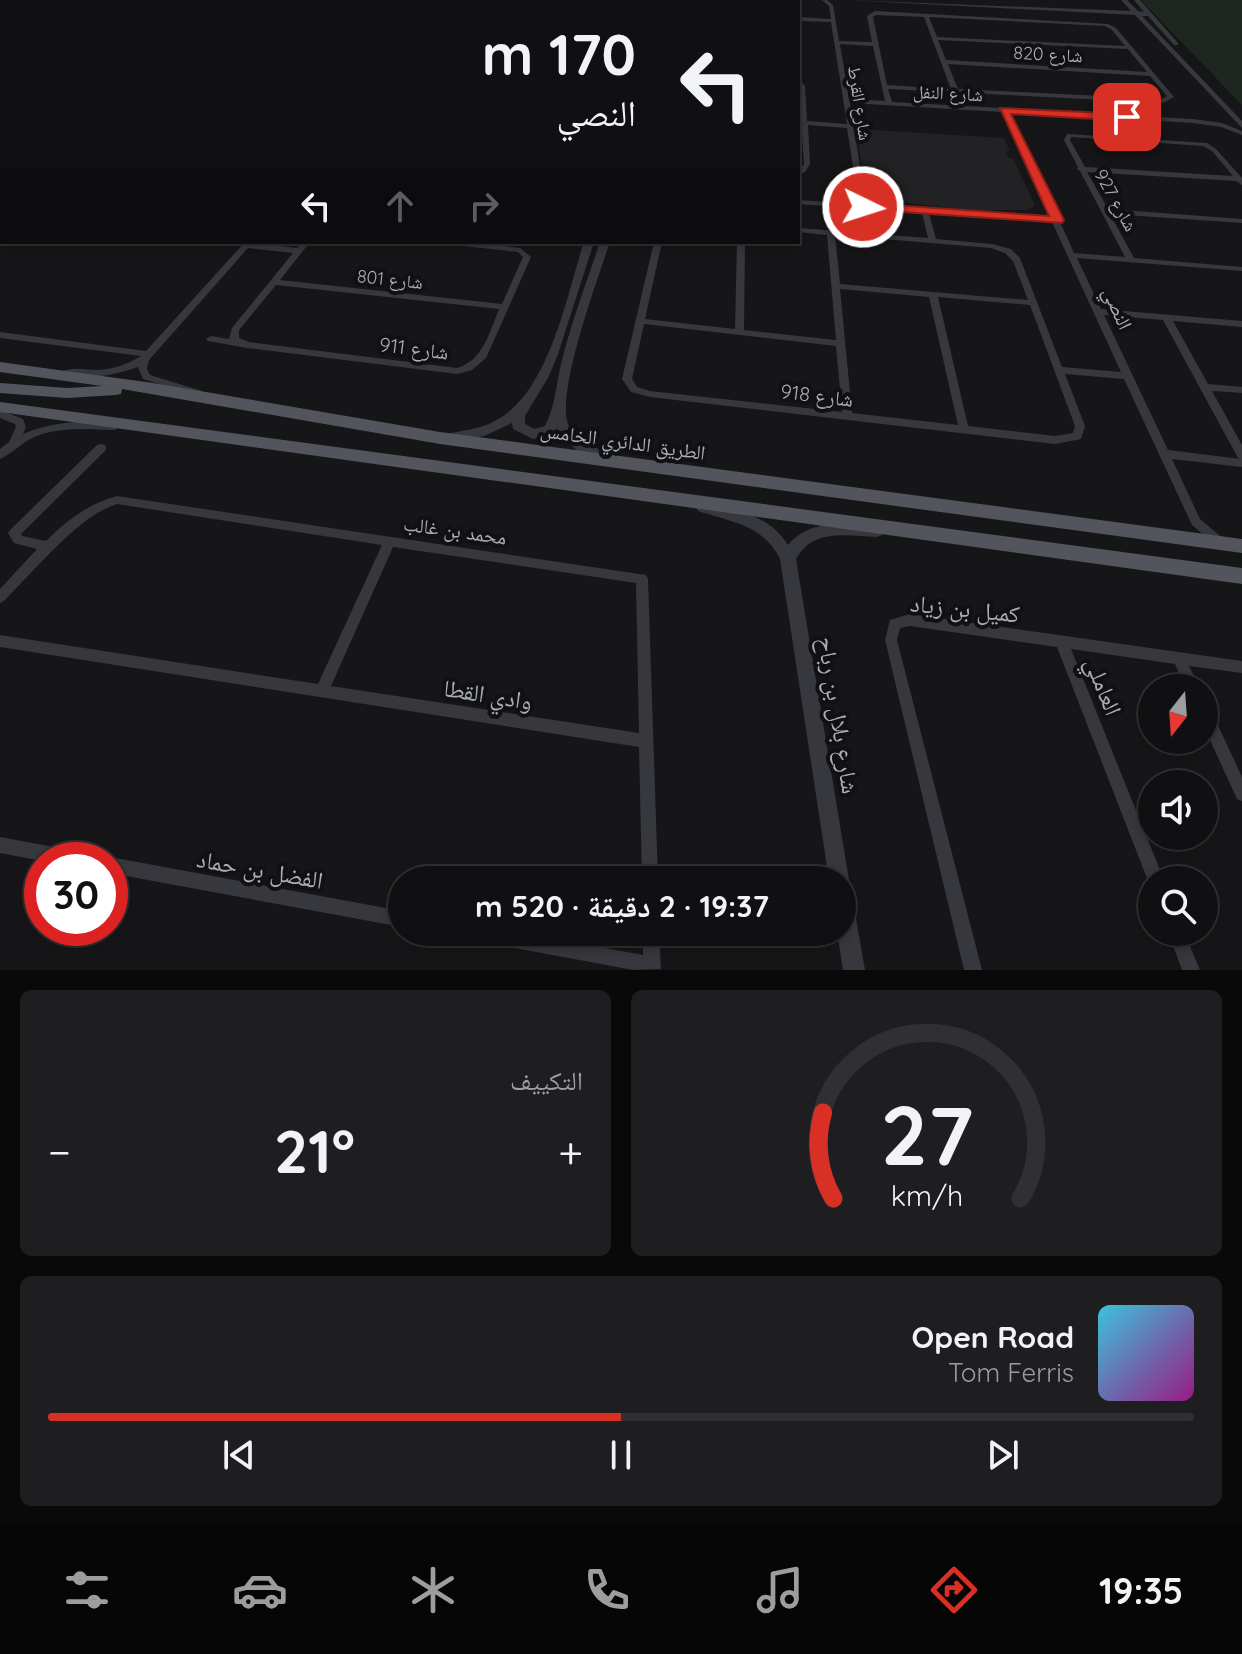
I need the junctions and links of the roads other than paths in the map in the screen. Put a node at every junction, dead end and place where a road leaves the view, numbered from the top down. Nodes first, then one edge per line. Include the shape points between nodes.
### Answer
1 (849, 0) edge
2 (896, 0) edge
3 (1137, 0) edge
4 (831, 2) edge
5 (1125, 2) edge
6 (1105, 10) junction
7 (1142, 14) junction
8 (926, 16) junction
9 (800, 20) edge
10 (833, 21) junction
11 (934, 38) junction
12 (836, 42) junction
13 (875, 44) junction
14 (1131, 48) junction
15 (943, 62) junction
16 (1152, 74) junction
17 (800, 83) edge
18 (885, 87) junction
19 (955, 90) junction
20 (1046, 95) junction
21 (845, 101) junction
22 (889, 104) junction
23 (800, 108) edge
24 (1225, 109) junction
25 (1004, 110) junction
26 (1058, 113) junction
27 (1242, 115) edge
28 (1127, 117) junction
29 (1193, 121) junction
30 (804, 123) junction
31 (849, 126) junction
32 (1242, 126) edge
33 (1242, 133) edge
34 (1142, 139) junction
35 (801, 140) edge
36 (1080, 169) junction
37 (800, 171) edge
38 (1240, 181) edge
39 (800, 202) edge
40 (863, 207) junction
41 (925, 211) junction
42 (1104, 211) junction
43 (1058, 220) junction
44 (1242, 221) edge
45 (800, 230) edge
46 (831, 233) junction
47 (933, 241) junction
48 (248, 244) edge
49 (304, 244) edge
50 (489, 244) edge
51 (588, 244) edge
52 (604, 244) edge
53 (658, 244) edge
54 (741, 244) edge
55 (510, 245) edge
56 (299, 251) junction
57 (1074, 255) junction
58 (1131, 260) junction
59 (1242, 269) edge
60 (273, 282) junction
61 (836, 286) junction
62 (933, 295) junction
63 (1034, 303) junction
64 (504, 307) junction
65 (1099, 312) junction
66 (1166, 317) junction
67 (640, 321) junction
68 (1242, 324) edge
69 (739, 332) junction
70 (0, 335) edge
71 (211, 339) dead end
72 (239, 343) junction
73 (841, 344) junction
74 (146, 356) junction
75 (0, 367) edge
76 (1059, 370) junction
77 (25, 371) junction
78 (1129, 376) junction
79 (1204, 387) junction
80 (0, 388) edge
81 (153, 388) junction
82 (1242, 390) edge
83 (222, 401) junction
84 (525, 406) junction
85 (0, 407) edge
86 (558, 413) junction
87 (0, 414) edge
88 (847, 417) junction
89 (149, 427) junction
90 (964, 430) junction
91 (440, 438) junction
92 (13, 443) junction
93 (101, 448) dead end
94 (1166, 454) junction
95 (0, 455) edge
96 (1242, 455) edge
97 (1242, 463) edge
98 (637, 466) junction
99 (666, 497) junction
100 (1196, 522) junction
101 (927, 532) junction
102 (1183, 538) junction
103 (389, 543) junction
104 (1222, 543) junction
105 (1242, 546) edge
106 (50, 547) junction
107 (788, 559) junction
108 (1242, 576) edge
109 (0, 597) edge
110 (0, 641) edge
111 (1062, 643) junction
112 (1179, 658) junction
113 (1242, 667) edge
114 (1186, 674) edge
115 (322, 691) junction
116 (647, 741) junction
117 (1218, 742) edge
118 (1242, 794) edge
119 (0, 845) edge
120 (24, 849) edge
121 (650, 866) edge
122 (837, 866) edge
123 (1150, 866) edge
124 (128, 868) edge
125 (388, 916) edge
126 (542, 946) edge
127 (651, 946) edge
128 (850, 946) edge
129 (1182, 946) edge
130 (652, 968) edge
131 (854, 970) edge
132 (973, 970) edge
133 (1191, 970) edge

1 - 6 street
2 - 6 street
3 - 7 street
4 - 10 street, شارع القرط
5 - 6 street via 1121,8
5 - 7 street
6 - 7 street
7 - 24 street
7 - 27 street
8 - 11 street
8 - 13 street via 870,15
8 - 14 street via 1100,24 1114,29
9 - 10 street
10 - 12 street, شارع القرط
11 - 14 street
11 - 15 street
12 - 13 street
12 - 21 street, شارع القرط
13 - 18 street
14 - 16 street
15 - 16 street, شارع 820
15 - 19 street
16 - 20 street via 1170,99
17 - 23 street
18 - 19 street
18 - 22 street
19 - 20 street
20 - 26 street
21 - 22 street, شارع النفل
21 - 31 street, شارع القرط
22 - 25 street, شارع النفل
23 - 30 street
24 - 29 street, شارع النفل via 1224,119
24 - 32 street
25 - 26 street, شارع النفل
25 - 43 street, النصي
26 - 28 street, شارع النفل
28 - 29 street, شارع النفل
28 - 34 street
29 - 33 street, شارع النفل
30 - 31 street
30 - 35 street
31 - 40 street, شارع القرط
34 - 36 street, شارع 927 via 1069,135
34 - 38 street, شارع 927 via 1205,144
35 - 37 street via 807,164
36 - 38 street
36 - 42 street, شارع 927
39 - 40 street
40 - 41 street
41 - 43 street
41 - 47 street
42 - 44 street
42 - 58 street, شارع 927
43 - 57 street, النصي
45 - 46 street, شارع 918
46 - 47 street, شارع 918
46 - 61 street
47 - 63 street, شارع 918 via 1008,251 1017,260
48 - 56 street
48 - 74 street
49 - 56 street
50 - 55 street, شارع 911
51 - 84 street via 545,370
52 - 86 street
53 - 67 street, شارع 918
54 - 69 street
55 - 64 street, شارع 911 via 527,257
56 - 60 street
57 - 58 street, شارع 927
57 - 65 street, النصي
58 - 59 street, شارع 927
60 - 64 street, شارع 801
60 - 72 street via 232,335
61 - 62 street
61 - 73 street
62 - 63 street
62 - 90 street
63 - 76 street, شارع 918
64 - 72 street, شارع 911 via 483,356 457,371
65 - 66 street
65 - 78 street, النصي
66 - 68 street
66 - 79 street
67 - 69 street
67 - 88 street, شارع 918 via 627,379 634,390
69 - 73 street
70 - 74 street
71 - 72 street, شارع 911
73 - 88 street
74 - 77 street via 111,373
74 - 83 street via 146,377
75 - 77 main road, الطريق الدائري الخامس
76 - 78 street
76 - 90 street, شارع 918 via 1080,426 1077,436 1055,440
77 - 81 main road, الطريق الدائري الخامس
78 - 94 street, النصي
79 - 82 street
79 - 96 street
80 - 81 main road via 67,393
81 - 83 main road, الطريق الدائري الخامس
83 - 91 main road, الطريق الدائري الخامس
84 - 86 street via 518,426 533,434 550,429
84 - 91 street via 492,430
85 - 89 main road
86 - 98 street via 565,432 581,447
87 - 92 street via 19,422
88 - 90 street, شارع 918
89 - 92 street via 58,425
89 - 99 main road
91 - 98 main road, الطريق الدائري الخامس
92 - 95 street
93 - 106 street via 14,533 18,540
94 - 97 street
94 - 100 street, النصي
98 - 102 main road, الطريق الدائري الخامس
99 - 101 main road
99 - 107 street, شارع بلال بن رباح via 762,524 778,537
100 - 102 street
100 - 104 street, النصي
101 - 107 street via 817,531 799,539
101 - 108 main road
102 - 104 main road, الطريق الدائري الخامس
103 - 106 street, محمد بن غالب via 117,500 91,509
103 - 115 street
103 - 116 street, محمد بن غالب via 642,579
104 - 105 main road, الطريق الدائري الخامس
106 - 109 street, محمد بن غالب
107 - 122 street, شارع بلال بن رباح
110 - 115 street, وادي القطا
111 - 112 street, كميل بن زياد
111 - 123 street, العاملي
111 - 132 street, كميل بن زياد via 910,620 901,620 891,632
112 - 113 street, كميل بن زياد
112 - 114 street
115 - 116 street, وادي القطا
116 - 121 street, محمد بن غالب
117 - 118 street
119 - 120 street
124 - 125 street, الفضل بن حماد
126 - 130 street
127 - 130 street
128 - 131 street
129 - 133 street

